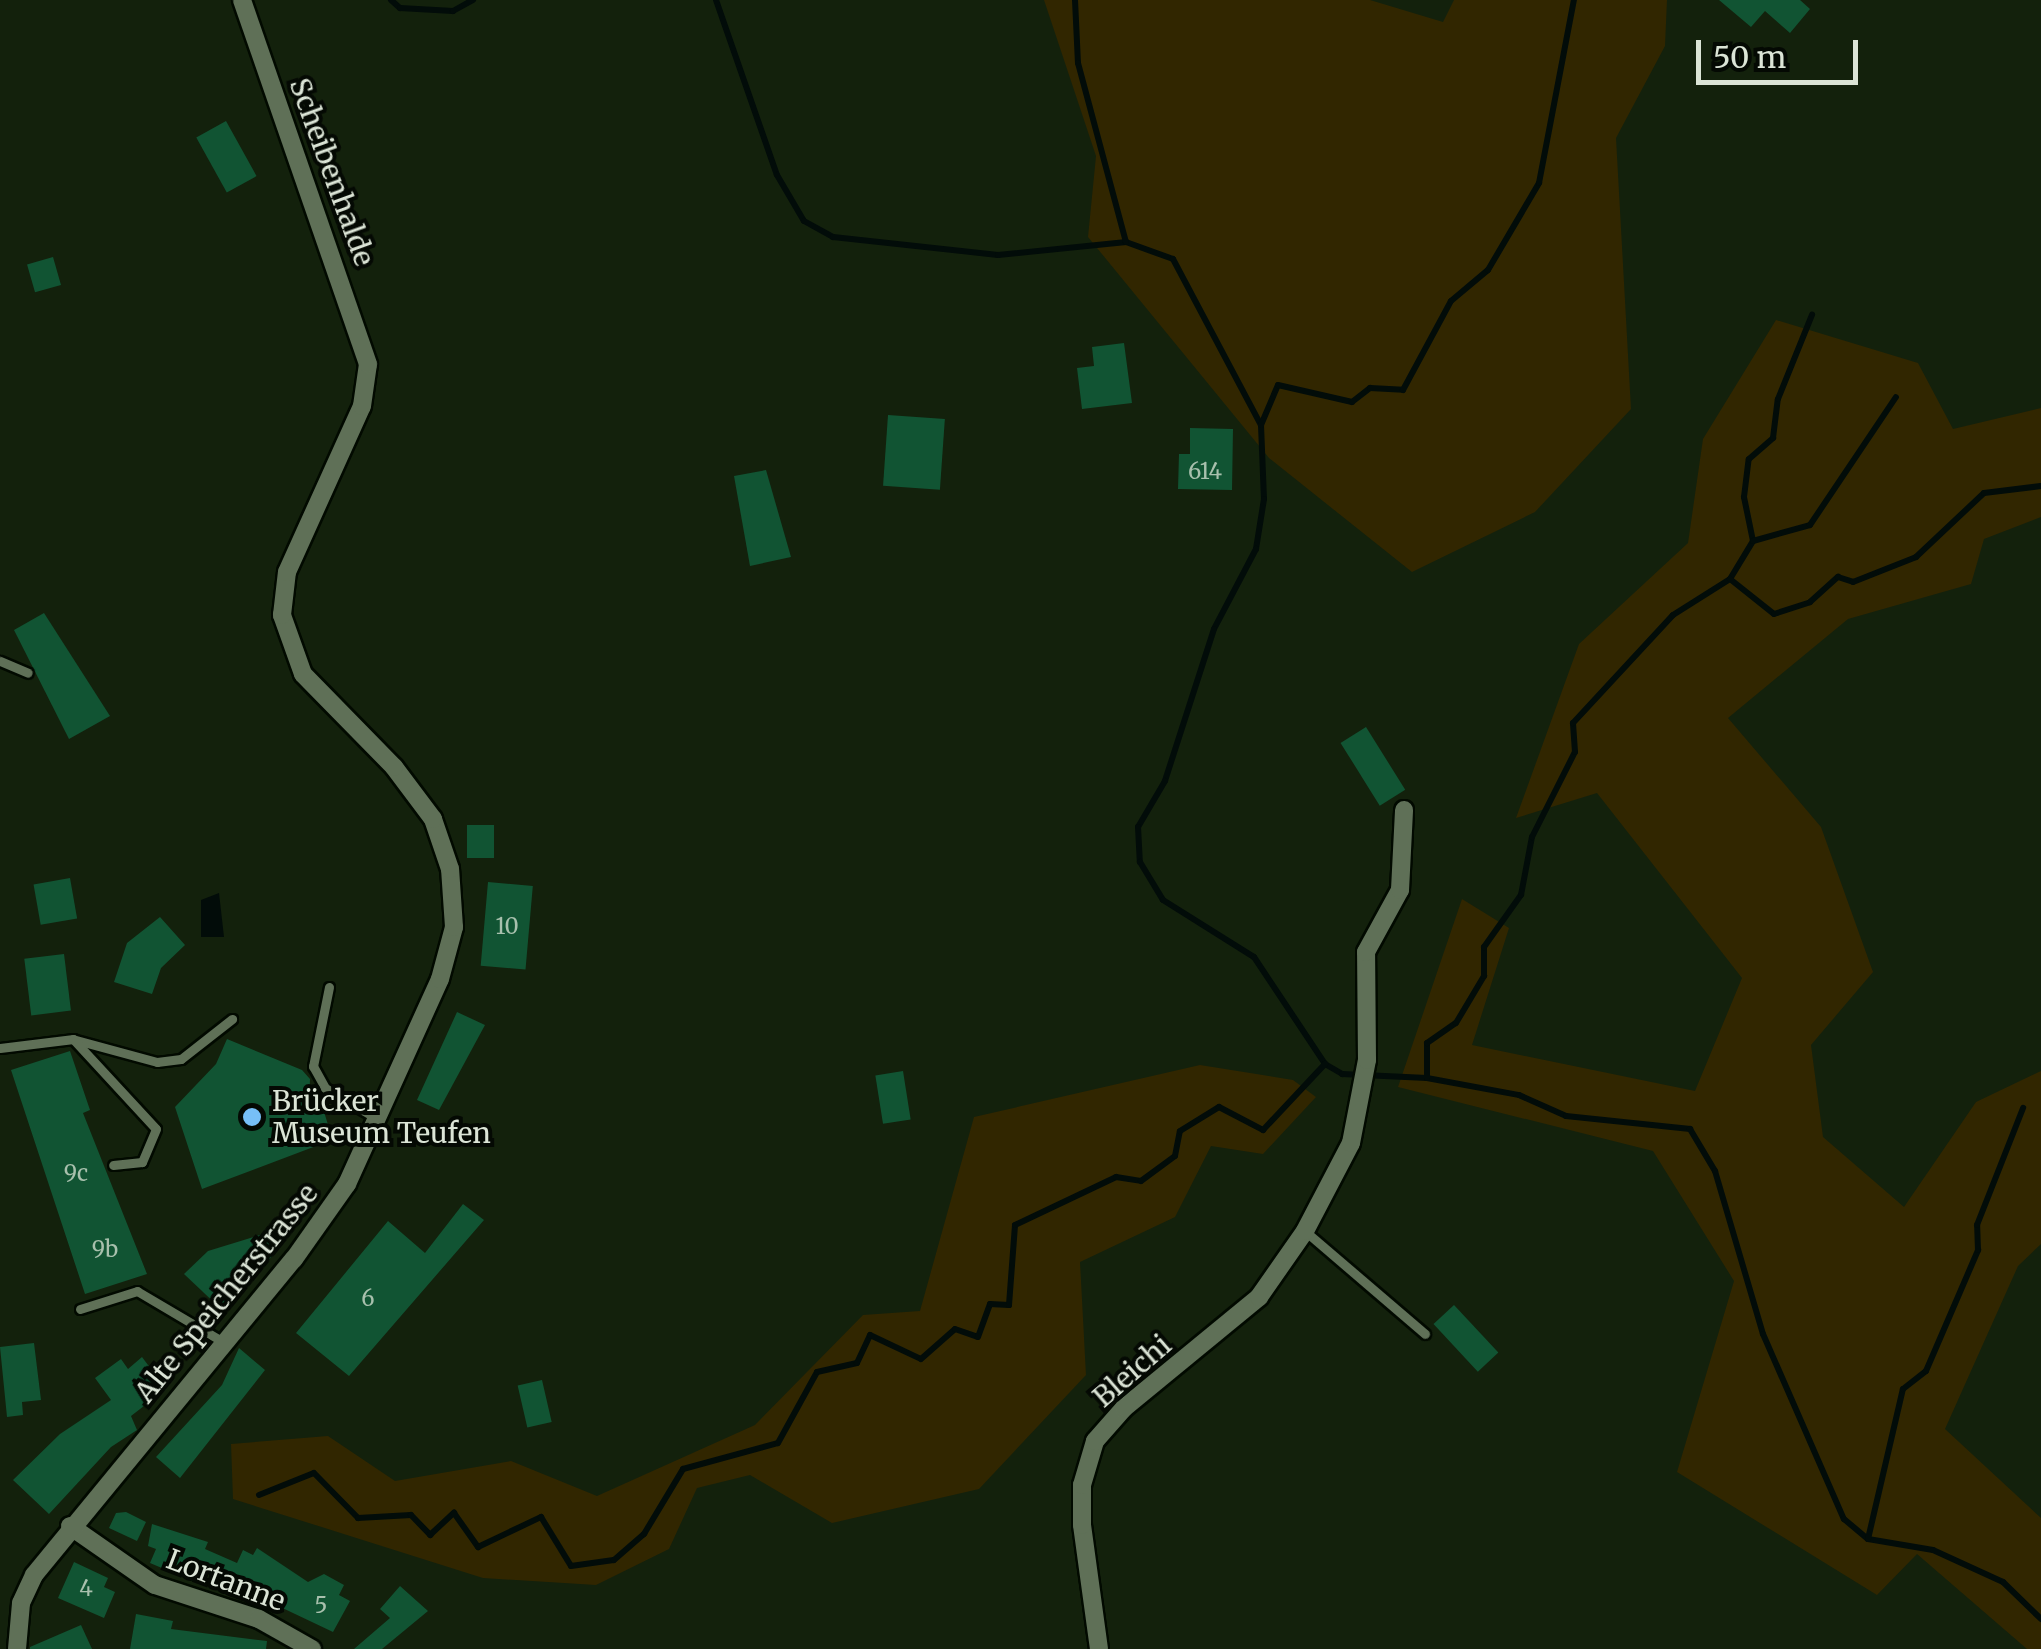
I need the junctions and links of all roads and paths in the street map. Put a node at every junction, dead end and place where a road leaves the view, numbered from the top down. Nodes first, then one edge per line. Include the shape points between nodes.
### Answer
1 (242, 0) edge
2 (368, 364) joint
3 (0, 661) edge
4 (28, 673) dead end
5 (1404, 810) dead end
6 (329, 987) dead end
7 (232, 1019) dead end
8 (74, 1039) junction
9 (0, 1048) edge
10 (378, 1120) junction
11 (113, 1165) dead end
12 (1305, 1231) junction
13 (80, 1309) dead end
14 (1424, 1334) dead end
15 (225, 1343) junction
16 (70, 1526) junction
17 (17, 1649) edge
18 (312, 1649) edge
19 (1099, 1649) edge

1 - 2 street, Scheibenhalde
2 - 10 street, Alte Speicherstrasse via 362,406 287,572 282,614 303,674 423,806 450,869 454,928 445,962
3 - 4 lane
5 - 12 street, Bleichi via 1400,890 1366,952 1364,1096 1351,1143
6 - 10 lane via 314,1066 325,1088
7 - 8 lane via 182,1059 158,1062
8 - 9 lane
8 - 11 lane via 156,1130 142,1162
10 - 15 street, Alte Speicherstrasse via 324,1220
12 - 14 lane
12 - 19 street, Bleichi via 1259,1297 1124,1408 1095,1441 1082,1485 1082,1525
13 - 15 lane via 137,1290
15 - 16 street, Alte Speicherstrasse
16 - 17 street, Alte Speicherstrasse via 21,1603
16 - 18 street, Lortanne via 154,1584 259,1619

